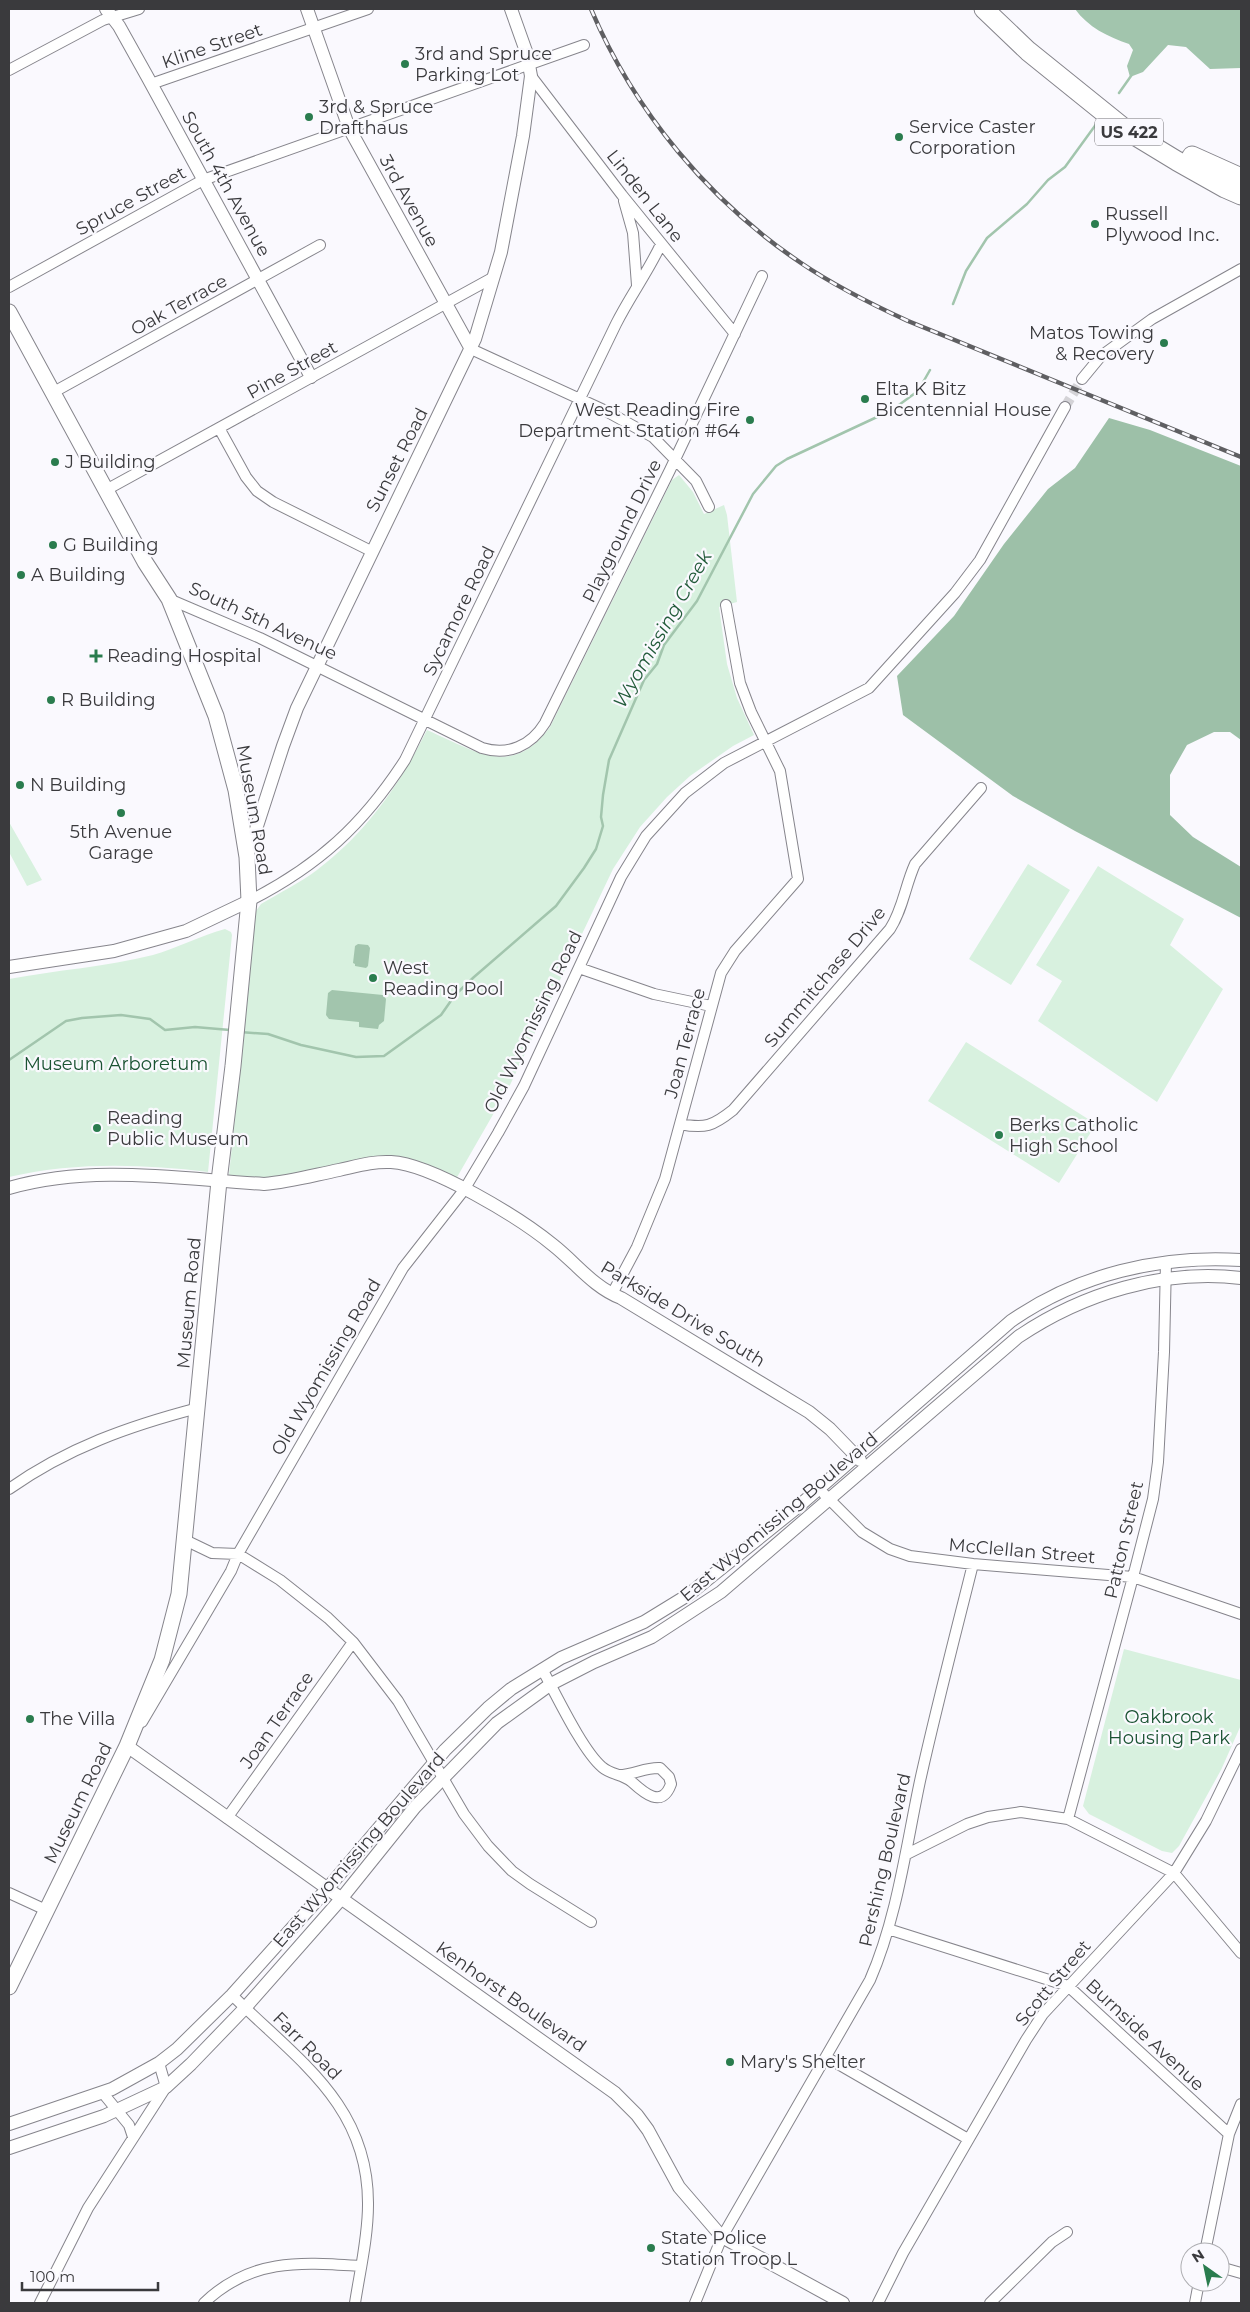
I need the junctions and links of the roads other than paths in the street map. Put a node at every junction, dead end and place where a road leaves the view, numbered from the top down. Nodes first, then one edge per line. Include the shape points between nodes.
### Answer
1 (138, 9) edge
2 (307, 9) edge
3 (368, 9) edge
4 (512, 9) edge
5 (984, 9) edge
6 (998, 9) edge
7 (109, 13) edge
8 (313, 28) junction
9 (584, 45) dead end
10 (1032, 47) junction
11 (9, 70) edge
12 (530, 70) junction
13 (151, 84) junction
14 (349, 128) junction
15 (1241, 178) edge
16 (203, 180) junction
17 (622, 195) junction
18 (1241, 195) edge
19 (661, 244) junction
20 (320, 245) dead end
21 (1241, 269) edge
22 (762, 276) dead end
23 (494, 277) junction
24 (258, 279) junction
25 (636, 285) junction
26 (9, 287) edge
27 (445, 304) junction
28 (9, 312) edge
29 (735, 334) junction
30 (471, 349) junction
31 (312, 378) junction
32 (1082, 379) tunnel mouth
33 (52, 393) junction
34 (580, 400) junction
35 (1065, 407) tunnel mouth
36 (219, 428) junction
37 (676, 458) junction
38 (106, 490) junction
39 (709, 507) dead end
40 (371, 551) junction
41 (169, 599) junction
42 (726, 605) dead end
43 (316, 666) junction
44 (425, 719) junction
45 (765, 740) junction
46 (474, 744) joint
47 (981, 788) dead end
48 (247, 857) junction
49 (249, 901) junction
50 (9, 967) edge
51 (579, 968) junction
52 (712, 1006) junction
53 (680, 1124) junction
54 (219, 1181) junction
55 (9, 1188) edge
56 (464, 1190) junction
57 (1241, 1260) edge
58 (1166, 1262) junction
59 (1241, 1278) edge
60 (1166, 1279) junction
61 (612, 1294) junction
62 (1036, 1305) junction
63 (1045, 1320) junction
64 (198, 1408) junction
65 (856, 1455) junction
66 (866, 1467) junction
67 (819, 1488) junction
68 (9, 1489) edge
69 (829, 1499) junction
70 (185, 1540) junction
71 (238, 1554) junction
72 (973, 1564) junction
73 (1133, 1577) junction
74 (1241, 1614) edge
75 (352, 1642) junction
76 (542, 1669) junction
77 (551, 1684) junction
78 (127, 1746) junction
79 (1241, 1749) edge
80 (436, 1762) junction
81 (619, 1775) junction
82 (445, 1778) junction
83 (227, 1818) junction
84 (1068, 1819) junction
85 (907, 1854) junction
86 (1174, 1873) junction
87 (327, 1889) junction
88 (9, 1893) edge
89 (341, 1899) junction
90 (46, 1910) junction
91 (590, 1922) dead end
92 (888, 1929) junction
93 (1241, 1953) edge
94 (1068, 1986) junction
95 (9, 1987) edge
96 (232, 1996) junction
97 (245, 2008) junction
98 (826, 2057) junction
99 (159, 2062) junction
100 (166, 2087) junction
101 (102, 2092) junction
102 (1241, 2104) edge
103 (116, 2110) junction
104 (9, 2124) edge
105 (1229, 2134) junction
106 (133, 2137) junction
107 (968, 2140) junction
108 (9, 2148) edge
109 (1067, 2232) dead end
110 (722, 2237) junction
111 (1207, 2242) edge
112 (360, 2266) junction
113 (40, 2303) edge
114 (204, 2303) edge
115 (355, 2303) edge
116 (695, 2303) edge
117 (842, 2303) edge
118 (878, 2303) edge
119 (990, 2303) edge

1 - 7 street
2 - 8 street, 3rd Avenue
3 - 8 street, Kline Street
4 - 12 street
5 - 10 highway, US 422
6 - 10 highway, US 422
7 - 11 street
7 - 13 street, South 4th Avenue
8 - 13 street, Kline Street
8 - 14 street, 3rd Avenue
9 - 12 street, Spruce Street
10 - 15 highway, US 422 via 1123,113 1187,153
10 - 18 highway, US 422 via 1126,130
12 - 14 street, Spruce Street
12 - 17 street, Linden Lane
12 - 23 street, Sunset Road via 521,146
13 - 16 street, South 4th Avenue
14 - 16 street, Spruce Street
14 - 27 street, 3rd Avenue
16 - 24 street, South 4th Avenue
16 - 26 street, Spruce Street
17 - 19 street, Linden Lane
17 - 25 street, Sycamore Road via 634,233
19 - 25 street, Sycamore Road via 649,270
19 - 29 street, Linden Lane
20 - 24 street, Oak Terrace
21 - 32 street via 1152,319 1101,356
22 - 29 street, Playground Drive
23 - 27 street, Pine Street
23 - 30 street, Sunset Road
24 - 31 street, South 4th Avenue
24 - 33 street, Oak Terrace
25 - 34 street, Sycamore Road
27 - 30 street, 3rd Avenue
27 - 31 street, Pine Street
28 - 33 main road, South 5th Avenue
29 - 37 street, Playground Drive
30 - 34 street
30 - 40 street, Sunset Road
31 - 36 street, Pine Street
33 - 38 main road, South 5th Avenue
34 - 37 street via 653,437
34 - 44 street, Sycamore Road
35 - 45 street, Old Wyomissing Road via 985,552 955,593 869,688
36 - 38 street, Pine Street
36 - 40 street via 257,491
37 - 39 street via 696,481
37 - 46 street, Playground Drive via 542,729 526,744 515,749 492,751
38 - 41 main road, South 5th Avenue
40 - 43 street, Sunset Road
41 - 43 street, South 5th Avenue
41 - 48 main road, Museum Road via 216,716 236,790
42 - 45 street via 740,683
43 - 44 street, South 5th Avenue
43 - 48 street, Sunset Road via 283,746
44 - 46 street, South 5th Avenue
44 - 49 street, Sycamore Road via 392,780 361,818 310,866
45 - 51 street, Old Wyomissing Road via 698,782 655,824 621,877
45 - 52 street, Joan Terrace via 780,771 798,879 731,957 718,982
47 - 53 street, Summitchase Drive via 915,864 900,913 890,929 733,1110 716,1124 701,1127
48 - 49 main road, Museum Road
49 - 50 street via 186,931 114,951
49 - 54 main road, Museum Road
51 - 52 street via 654,994
51 - 56 street, Old Wyomissing Road via 524,1086
52 - 53 street, Joan Terrace
53 - 61 street, Joan Terrace via 650,1218
54 - 55 street, Parkside Drive South via 88,1174
54 - 56 street, Parkside Drive South via 287,1182 365,1163 392,1162 415,1166
54 - 64 main road, Museum Road
56 - 61 street, Parkside Drive South via 545,1239
56 - 71 street, Old Wyomissing Road via 399,1275
57 - 58 street, East Wyomissing Boulevard
58 - 60 street, Patton Street
58 - 62 street, East Wyomissing Boulevard via 1094,1279
59 - 60 street, East Wyomissing Boulevard
60 - 63 street, East Wyomissing Boulevard via 1109,1292
60 - 73 street, Patton Street via 1157,1476
61 - 65 street, Parkside Drive South via 797,1405 830,1429
62 - 63 street
62 - 65 street, East Wyomissing Boulevard via 998,1331
63 - 66 street, East Wyomissing Boulevard via 1003,1350
64 - 68 street via 94,1440 52,1461
64 - 70 main road, Museum Road
65 - 66 street, Parkside Drive South
65 - 67 street, East Wyomissing Boulevard
66 - 69 street, East Wyomissing Boulevard
67 - 69 street, McClellan Street
67 - 76 street, East Wyomissing Boulevard via 688,1595 644,1622 576,1650
69 - 72 street, McClellan Street via 862,1532 890,1549 910,1556
69 - 77 street, East Wyomissing Boulevard via 729,1586 698,1608 652,1637
70 - 71 street via 212,1553
70 - 78 main road, Museum Road via 179,1594 162,1660
71 - 75 street via 294,1589
71 - 78 street, Old Wyomissing Road via 232,1571
72 - 73 street, McClellan Street
72 - 85 street, Pershing Boulevard via 922,1774
73 - 74 street, McClellan Street
73 - 84 street, Patton Street
75 - 80 street via 398,1701
75 - 83 street, Joan Terrace
76 - 77 street
76 - 80 street, East Wyomissing Boulevard via 488,1708
77 - 81 street via 593,1758 603,1769
77 - 82 street, East Wyomissing Boulevard via 497,1723
78 - 83 street, Kenhorst Boulevard
78 - 90 main road, Museum Road
79 - 86 street, Scott Street via 1206,1820
80 - 82 street
80 - 87 street, East Wyomissing Boulevard
81 - 81 street via 653,1798 665,1793 671,1784 660,1768
82 - 89 street, East Wyomissing Boulevard via 393,1833
82 - 91 street via 464,1814 501,1860 530,1884
83 - 87 street, Kenhorst Boulevard
84 - 85 street via 1021,1812 988,1817
84 - 86 street
85 - 92 street, Pershing Boulevard
86 - 93 street
86 - 94 street, Scott Street
87 - 89 street, Kenhorst Boulevard
87 - 96 street, East Wyomissing Boulevard
88 - 90 street
89 - 97 street, East Wyomissing Boulevard
89 - 110 street, Kenhorst Boulevard via 615,2093 637,2114 679,2187
90 - 95 main road, Museum Road
92 - 94 street, Burnside Avenue
92 - 98 street, Pershing Boulevard via 870,1980
94 - 105 street, Burnside Avenue
94 - 107 street, Scott Street via 1043,2014 1026,2040
96 - 97 street, Farr Road
96 - 99 street, East Wyomissing Boulevard via 196,2032
97 - 100 street, East Wyomissing Boulevard
97 - 112 street, Farr Road via 320,2079 335,2098 354,2133 361,2154 368,2207
98 - 107 street
98 - 110 street, Pershing Boulevard
99 - 100 street
99 - 101 street, East Wyomissing Boulevard
100 - 103 street, East Wyomissing Boulevard
100 - 106 street
101 - 103 street
101 - 104 street, East Wyomissing Boulevard
102 - 105 street
103 - 106 street via 129,2125
103 - 108 street, East Wyomissing Boulevard
105 - 111 street
106 - 113 street via 82,2218
107 - 118 street, Scott Street via 902,2253
109 - 119 street via 1052,2242
110 - 116 street, Pershing Boulevard
110 - 117 street, Kenhorst Boulevard
112 - 114 street via 304,2262 270,2267 234,2281
112 - 115 street, Farr Road

